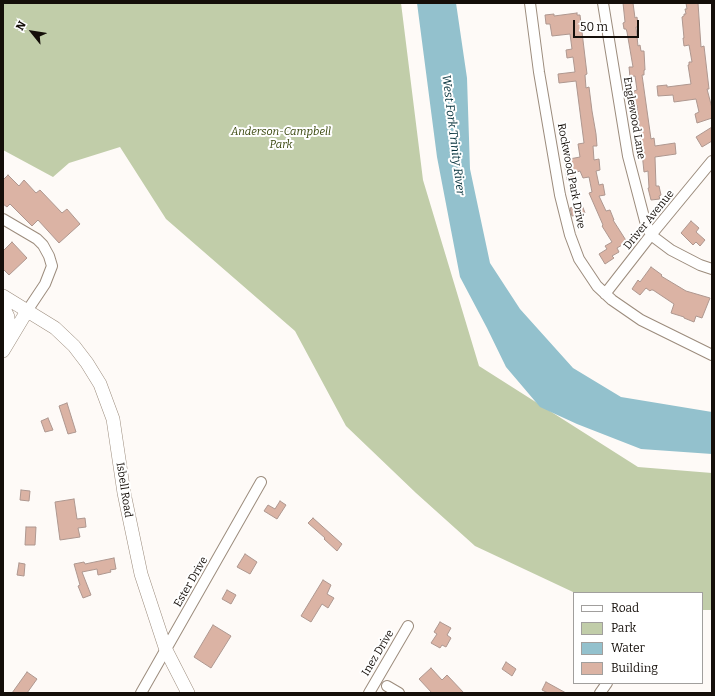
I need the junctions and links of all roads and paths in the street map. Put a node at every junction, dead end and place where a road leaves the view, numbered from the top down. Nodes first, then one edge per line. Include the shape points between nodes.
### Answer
1 (530, 3) edge
2 (602, 3) edge
3 (712, 162) edge
4 (3, 219) edge
5 (652, 235) junction
6 (712, 269) edge
7 (605, 294) junction
8 (3, 296) edge
9 (3, 306) edge
10 (27, 311) junction
11 (6, 347) edge
12 (712, 354) edge
13 (261, 482) dead end
14 (408, 626) dead end
15 (166, 650) junction
16 (606, 684) edge
17 (387, 686) dead end
18 (141, 693) edge
19 (188, 693) edge
20 (369, 693) edge
21 (399, 693) edge
22 (600, 693) edge

1 - 7 street, Rockwood Park Drive via 560,195 570,235 579,259
2 - 5 street, Englewood Lane via 628,156 645,221
3 - 5 street, Driver Avenue
4 - 10 street via 37,239 50,256 52,266 45,284
5 - 6 street via 671,250
5 - 7 street, Driver Avenue
7 - 12 street, Rockwood Park Drive via 641,320
8 - 10 street, Isbell Road
9 - 11 street via 8,317
10 - 11 street
10 - 15 street, Isbell Road via 54,328 74,346 100,384 114,419 124,493 141,574
13 - 15 street, Ester Drive
14 - 20 street, Inez Drive
15 - 18 street, Ester Drive
15 - 19 street, Isbell Road
16 - 22 street
17 - 21 street

